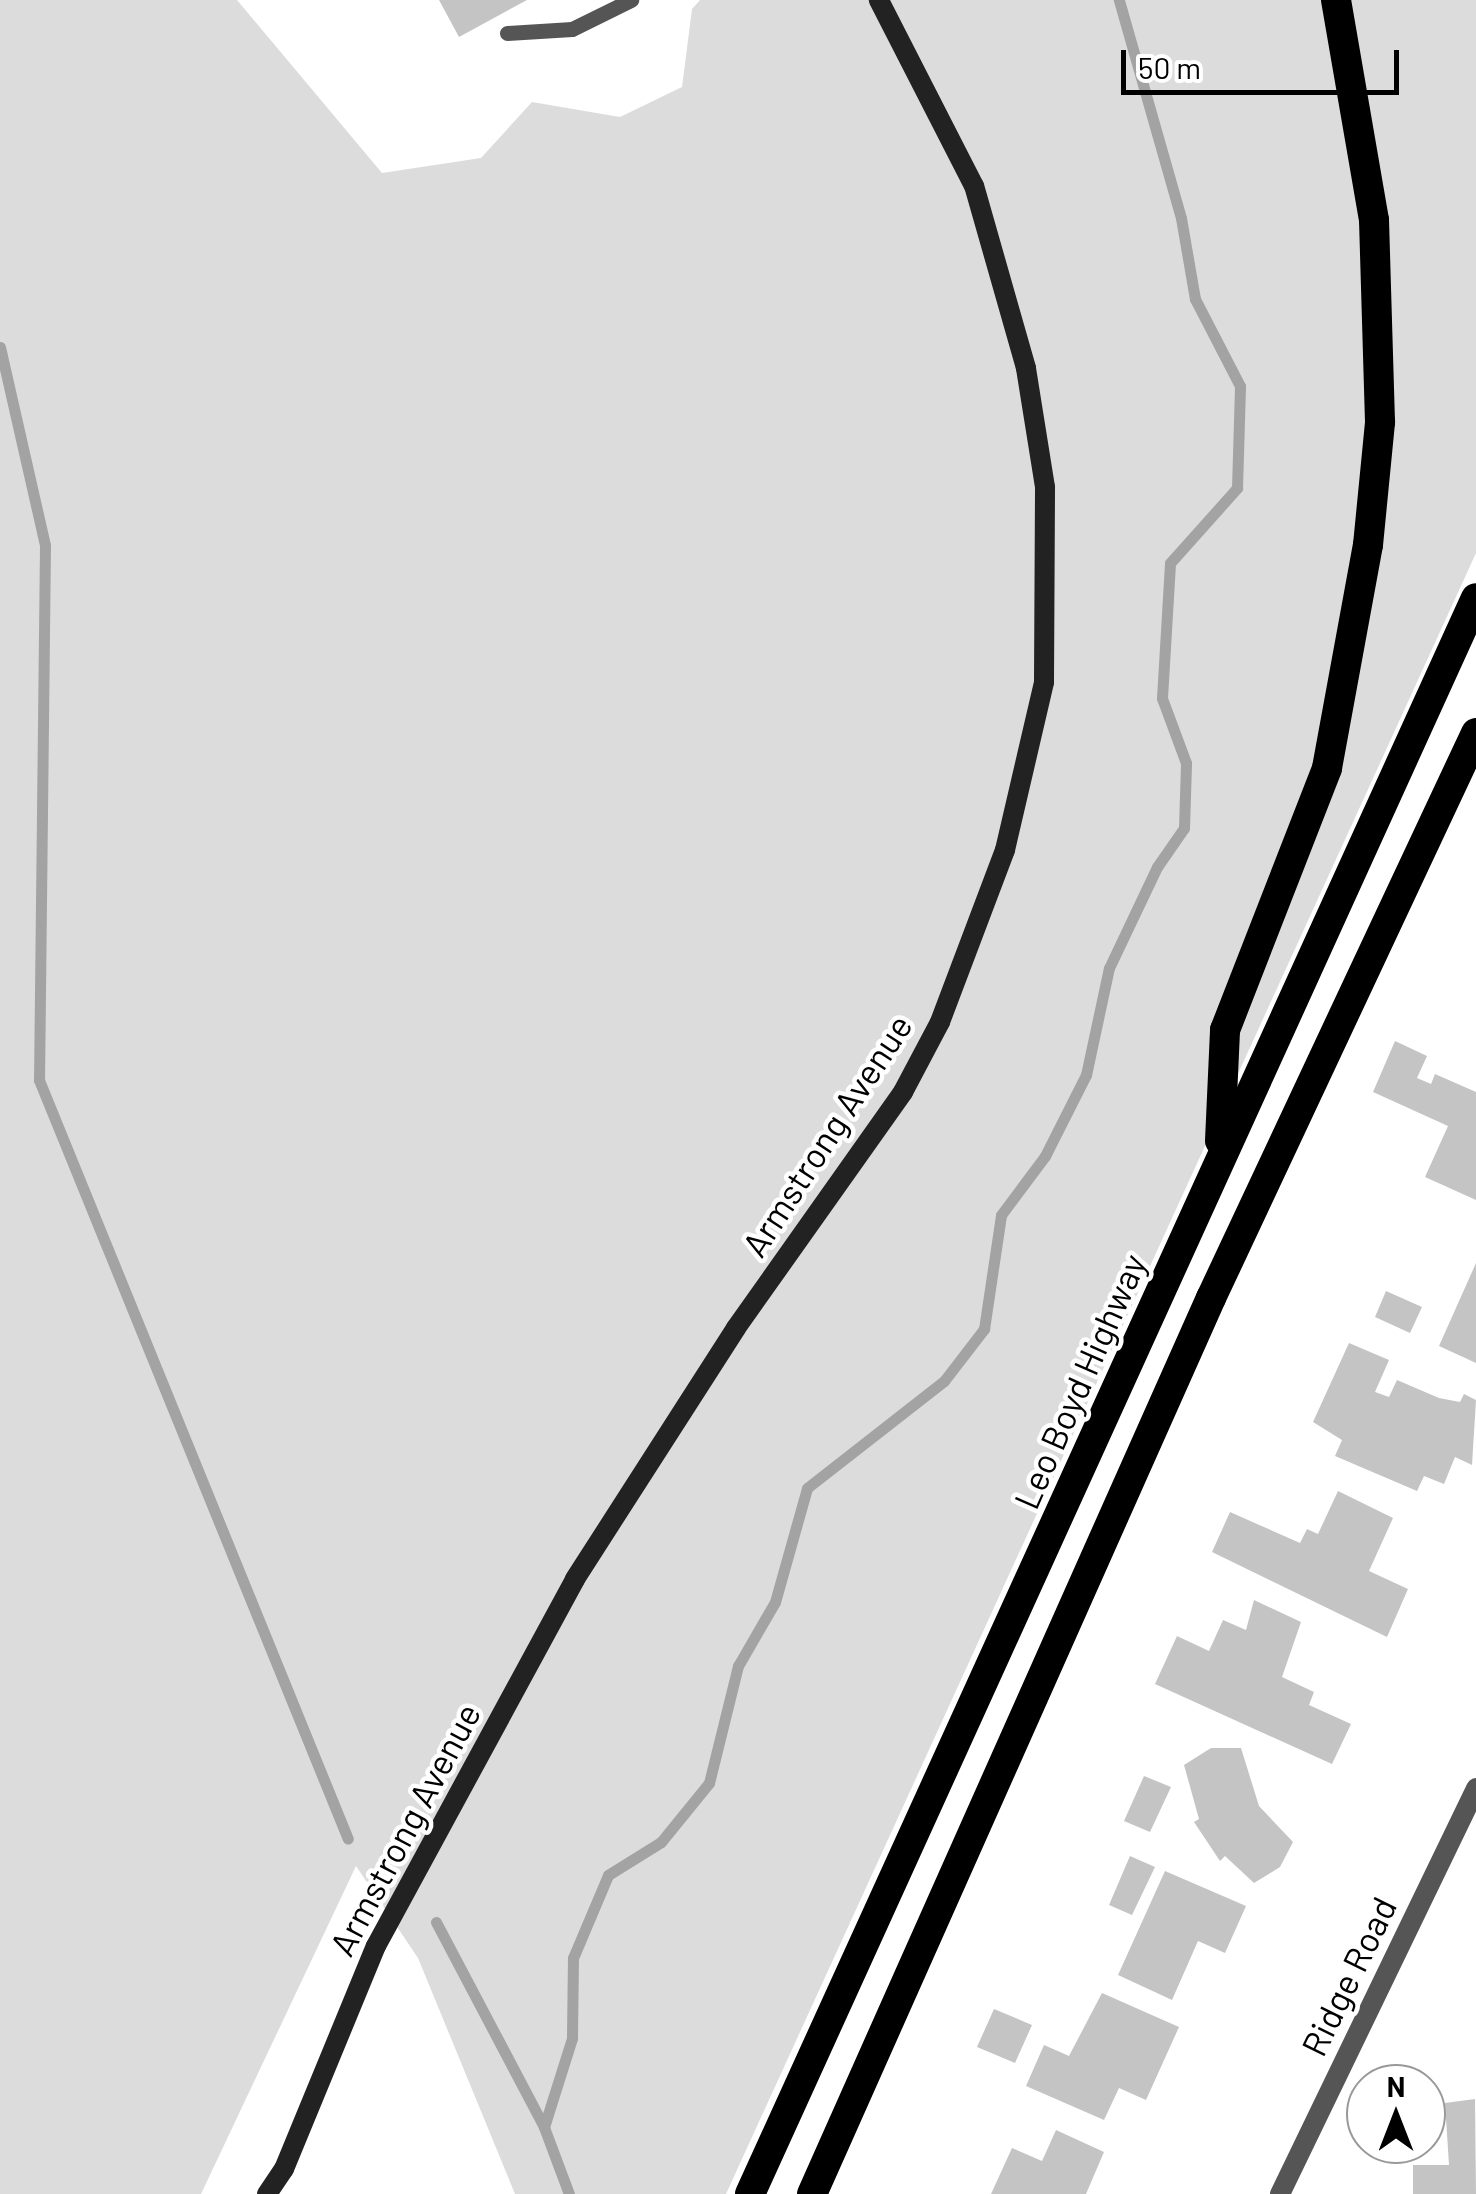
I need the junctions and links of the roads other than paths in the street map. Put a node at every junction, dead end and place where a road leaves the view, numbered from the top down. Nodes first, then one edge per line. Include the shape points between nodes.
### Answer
1 (631, 0) edge
2 (879, 0) edge
3 (1336, 0) edge
4 (508, 34) dead end
5 (1476, 598) edge
6 (1476, 733) edge
7 (1218, 1159) junction
8 (1476, 1788) edge
9 (284, 2169) junction
10 (267, 2194) edge
11 (283, 2194) edge
12 (750, 2194) edge
13 (812, 2194) edge
14 (1280, 2194) edge

1 - 4 lane via 572,29
2 - 9 street, Armstrong Avenue via 974,186 1026,368 1045,487 1044,682 1006,850 940,1022 902,1092 736,1328 566,1596 376,1946
3 - 7 highway via 1374,220 1380,422 1368,545 1327,768 1225,1030
5 - 7 highway, Leo Boyd Highway
6 - 13 highway via 1187,1351
7 - 12 highway, Leo Boyd Highway
8 - 14 street, Ridge Road
9 - 10 street, Armstrong Avenue
9 - 11 street, Armstrong Avenue

